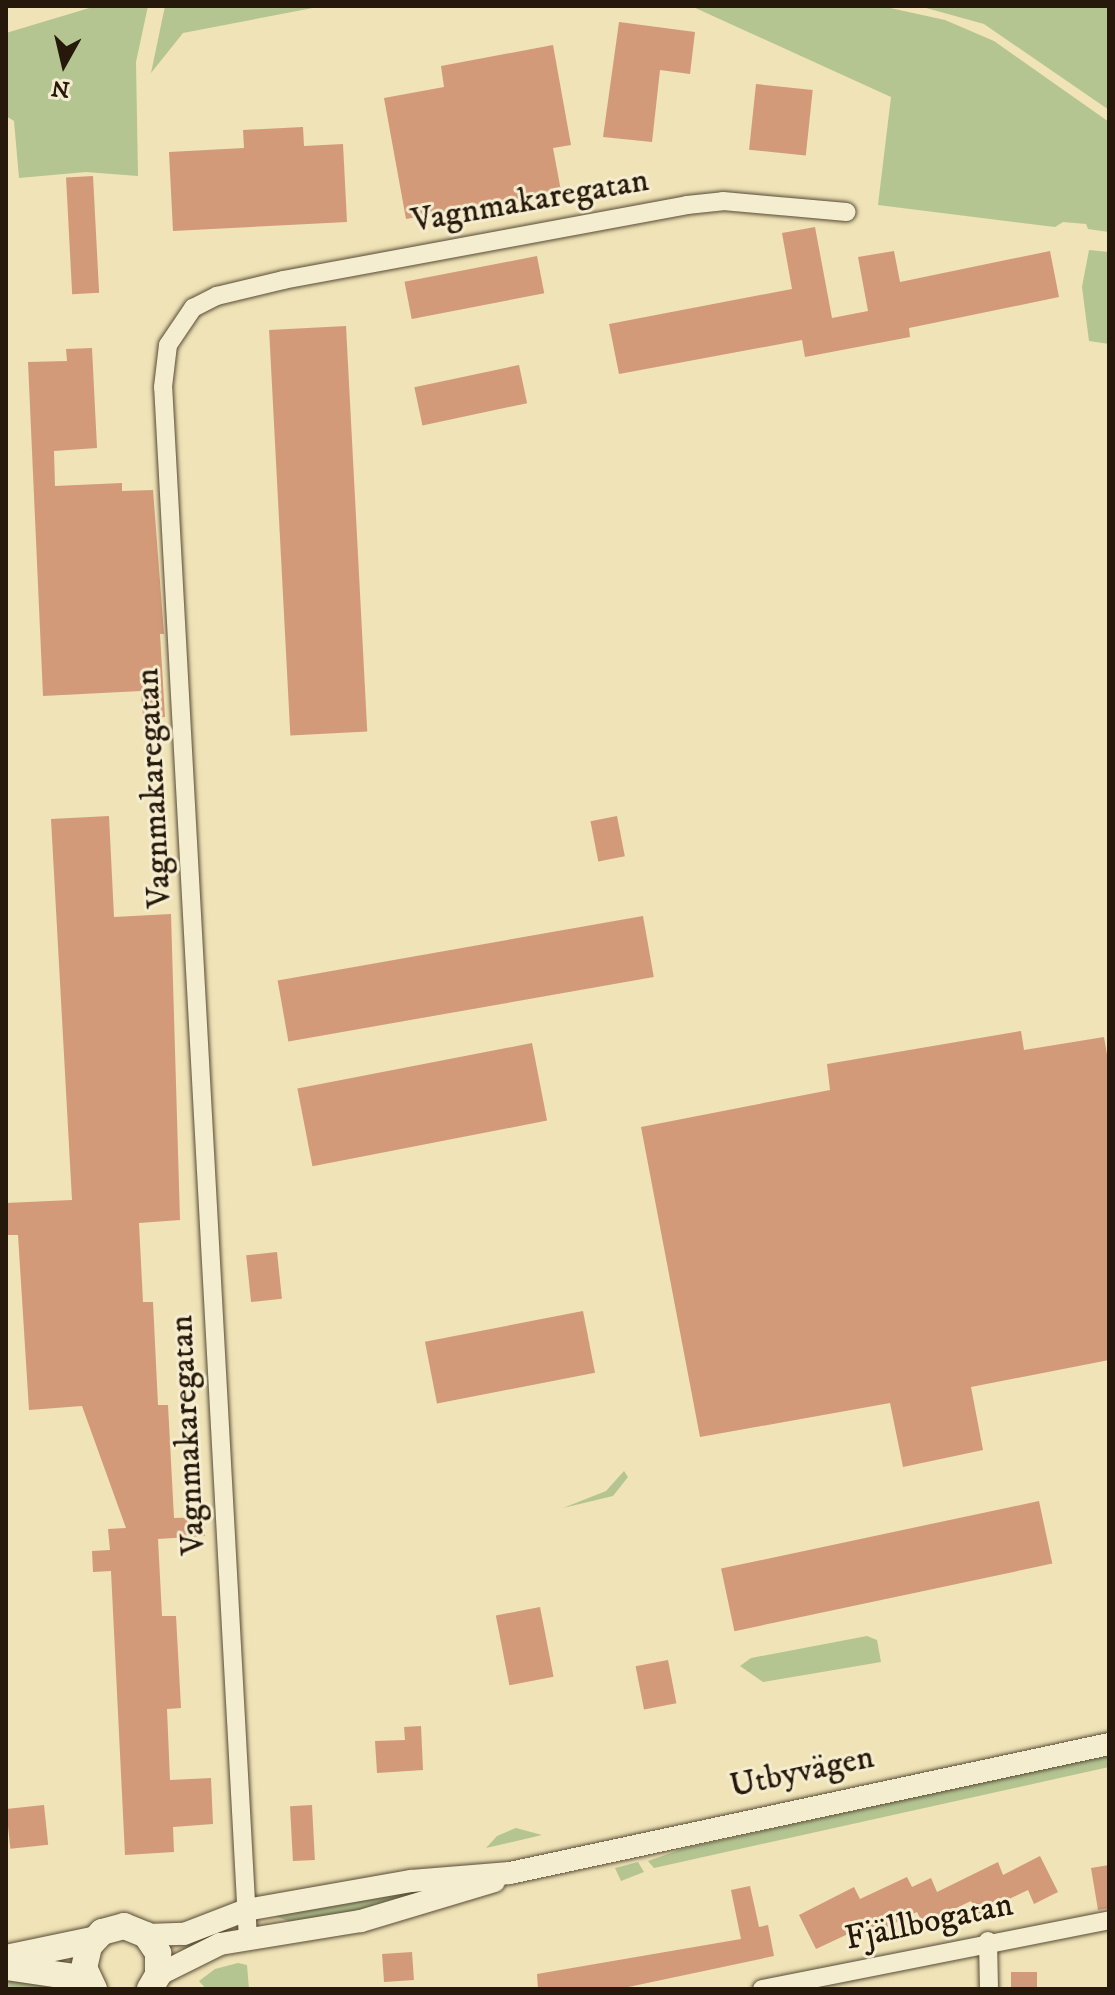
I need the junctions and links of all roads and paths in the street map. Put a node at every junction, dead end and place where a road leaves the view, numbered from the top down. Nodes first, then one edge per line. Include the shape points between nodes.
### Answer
1 (847, 212) dead end
2 (1109, 1744) edge
3 (510, 1873) junction
4 (246, 1910) junction
5 (1109, 1920) edge
6 (146, 1935) junction
7 (248, 1939) junction
8 (92, 1940) junction
9 (988, 1941) junction
10 (6, 1958) edge
11 (6, 1967) edge
12 (154, 1982) edge
13 (90, 1984) edge
14 (783, 1987) edge
15 (762, 1989) edge
16 (989, 1989) edge

1 - 4 street, Vagnmakaregatan via 723,201 687,205 283,280 217,296 193,308 168,345 163,387
2 - 3 street, Utbyvägen
3 - 4 street, Utbyvägen via 411,1881
3 - 7 street, Utbyvägen via 475,1890 361,1921
4 - 6 street, Utbyvägen via 184,1934
4 - 7 street, Vagnmakaregatan
5 - 9 street, Fjällbogatan
6 - 8 main road, Utbyvägen via 116,1927
6 - 12 main road, Utbyvägen via 158,1953
7 - 12 street, Utbyvägen via 205,1950
8 - 10 main road, Utbyvägen
8 - 13 main road via 84,1962
9 - 14 street, Fjällbogatan
9 - 16 street
11 - 13 main road
14 - 15 street, Fjällbogatan

